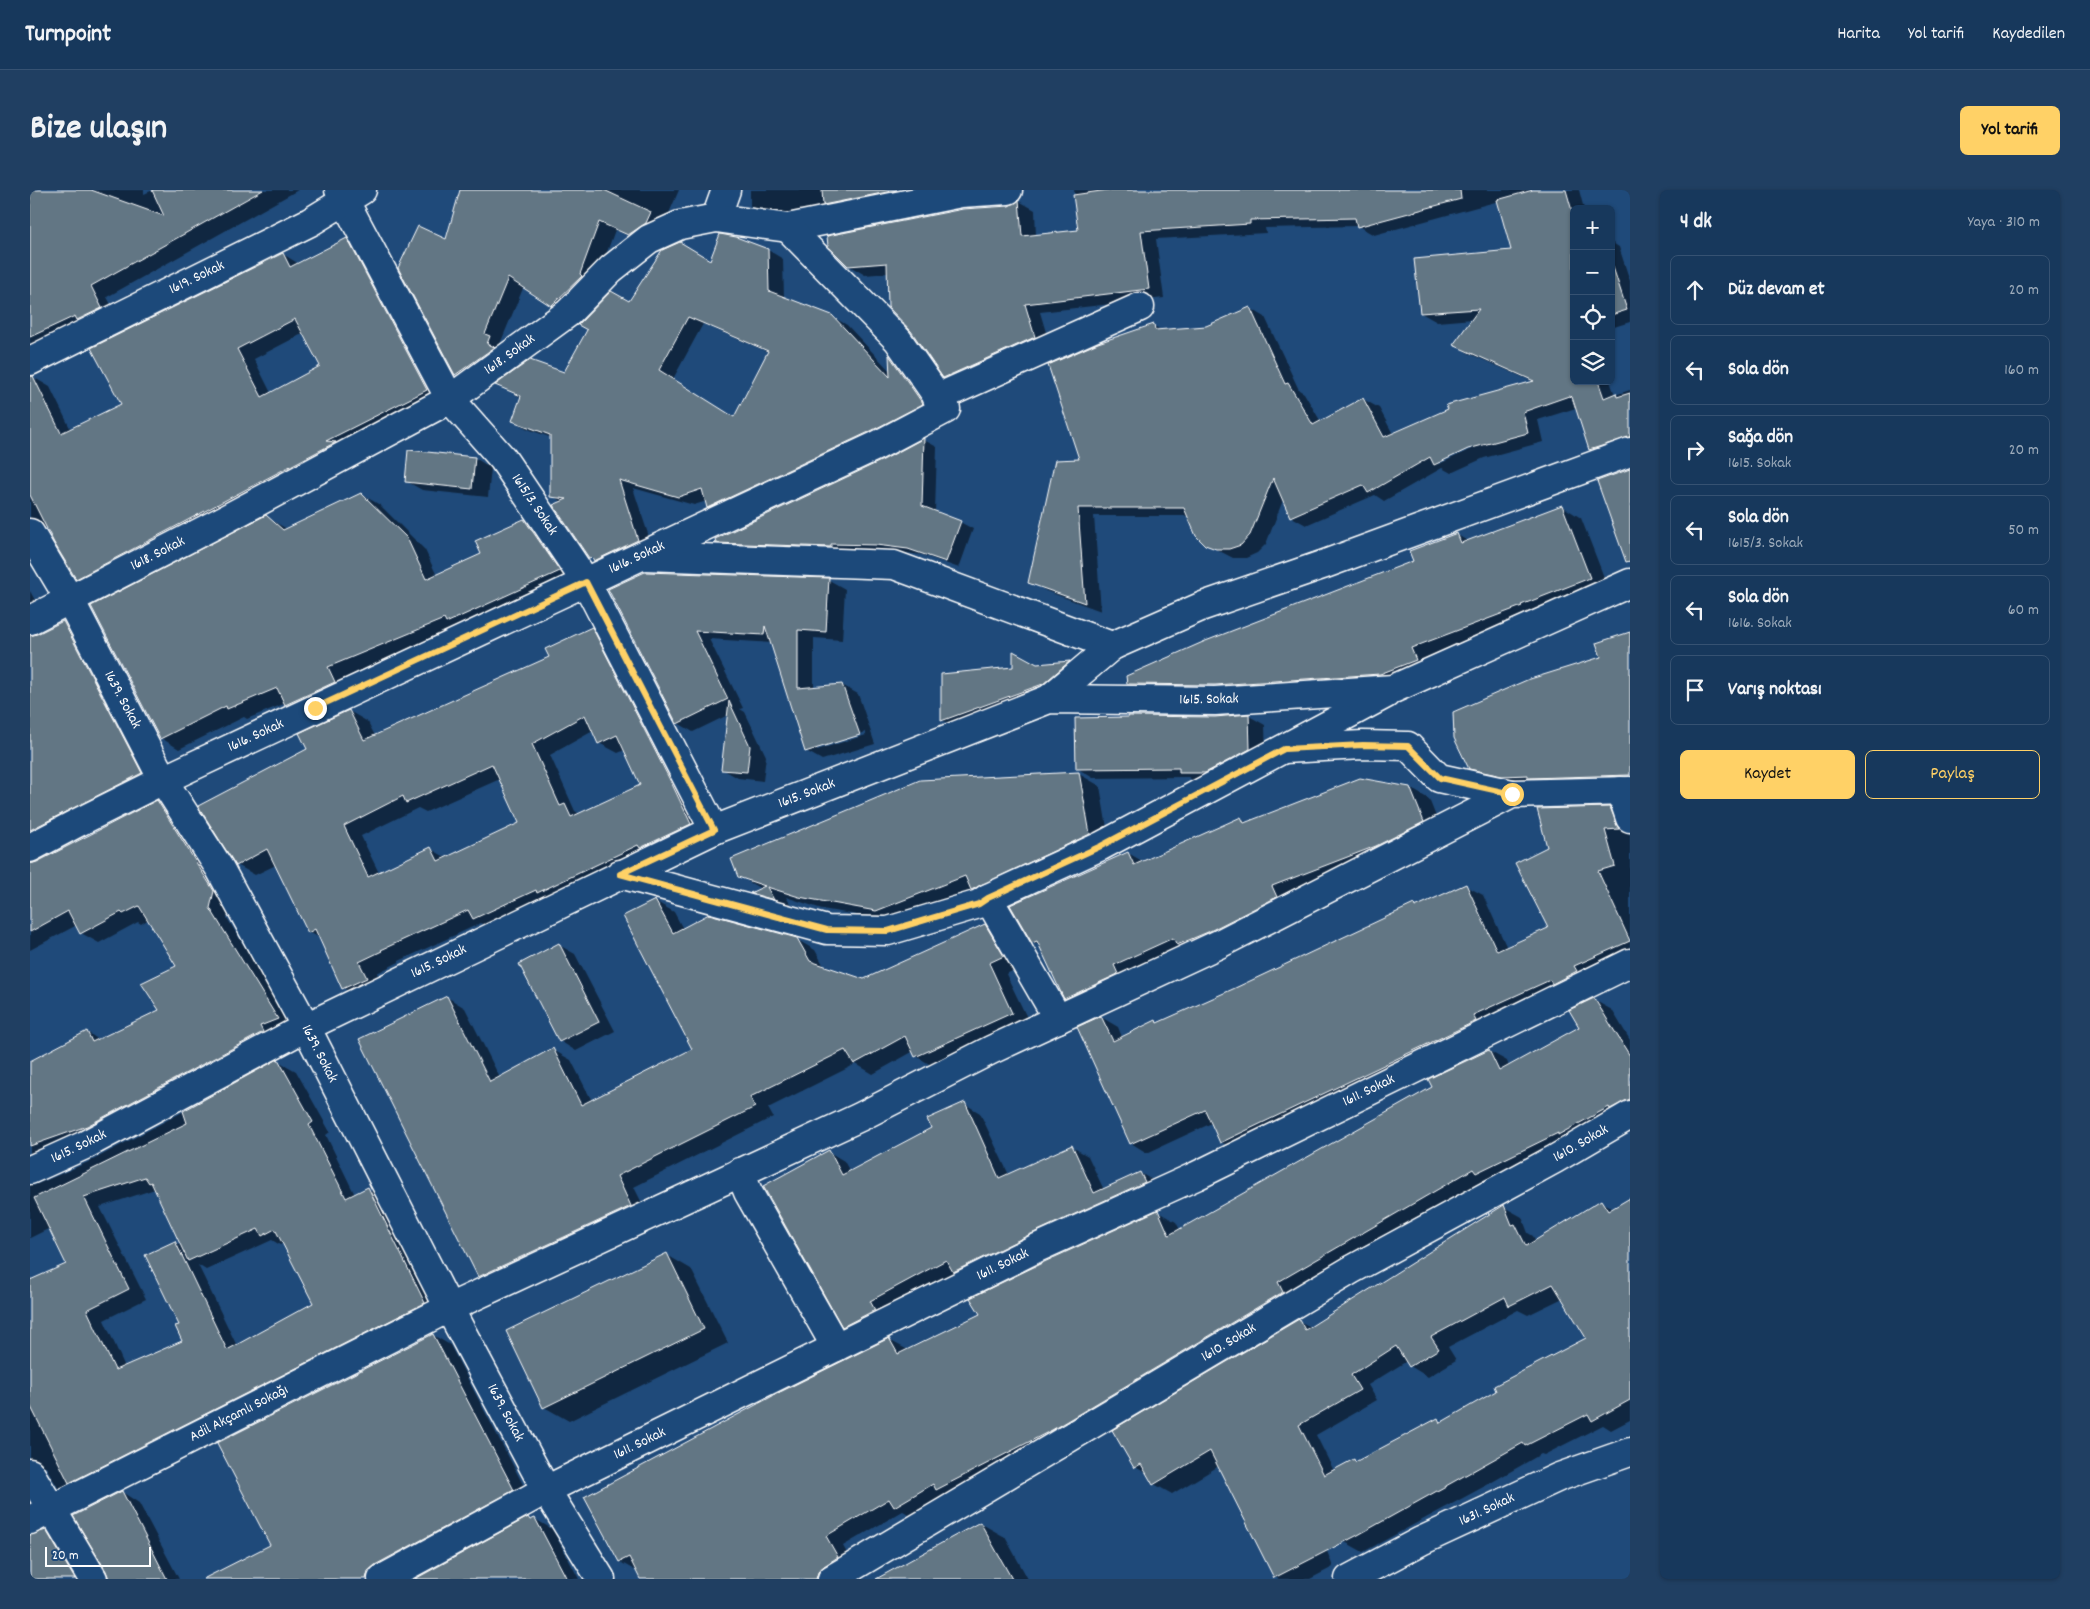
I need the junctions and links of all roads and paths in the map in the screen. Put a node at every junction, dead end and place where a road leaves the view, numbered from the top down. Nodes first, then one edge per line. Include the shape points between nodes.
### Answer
1 (726, 190) edge
2 (1008, 190) edge
3 (348, 194) edge
4 (716, 218) junction
5 (788, 228) junction
6 (1140, 307) dead end
7 (30, 361) edge
8 (450, 399) junction
9 (942, 403) junction
10 (1630, 452) edge
11 (30, 533) edge
12 (640, 556) junction
13 (586, 582) junction
14 (1630, 583) edge
15 (70, 600) junction
16 (30, 620) edge
17 (1112, 646) junction
18 (1393, 690) junction
19 (1049, 700) junction
20 (1284, 749) junction
21 (163, 780) junction
22 (1626, 791) edge
23 (1512, 794) junction
24 (1630, 818) edge
25 (714, 830) junction
26 (30, 848) edge
27 (620, 874) junction
28 (988, 898) junction
29 (1630, 963) edge
30 (1058, 1018) junction
31 (306, 1027) junction
32 (1630, 1115) edge
33 (30, 1170) edge
34 (740, 1172) junction
35 (449, 1308) junction
36 (836, 1347) junction
37 (1630, 1452) edge
38 (30, 1474) edge
39 (546, 1490) junction
40 (41, 1515) edge
41 (93, 1579) edge
42 (382, 1579) edge
43 (601, 1579) edge
44 (832, 1579) edge
45 (1349, 1579) edge

1 - 4 street
2 - 5 street, 1618. Sokak via 961,193
3 - 7 street, 1619. Sokak via 310,222
3 - 8 street, 1615/3. Sokak
4 - 5 street, 1618. Sokak
4 - 8 street, 1618. Sokak via 680,225 649,239 611,269 568,313
5 - 9 street via 898,340
6 - 9 street, 1616. Sokak
8 - 13 street, 1615/3. Sokak via 503,459
8 - 15 street, 1618. Sokak
9 - 12 street, 1616. Sokak via 876,446
10 - 17 street via 1203,606
11 - 15 street, 1639. Sokak
12 - 13 street, 1616. Sokak
12 - 17 street via 894,565
13 - 21 street, 1616. Sokak
13 - 25 street, 1615/3. Sokak
14 - 18 street, 1615. Sokak
15 - 16 street, 1618. Sokak
15 - 21 street, 1639. Sokak
17 - 19 street
18 - 19 street, 1615. Sokak via 1214,701
18 - 20 street
19 - 25 street, 1615. Sokak
20 - 23 street via 1408,746 1440,778
20 - 28 street via 1101,846
21 - 26 street, 1616. Sokak
21 - 31 street, 1639. Sokak via 220,869
22 - 23 street
22 - 24 street
23 - 30 street via 1219,944
25 - 27 street, 1615. Sokak
27 - 28 street via 827,930 888,931 979,904
27 - 31 street, 1615. Sokak
28 - 30 street
29 - 36 street, 1611. Sokak via 1196,1176 1037,1248
30 - 34 street via 860,1117
31 - 33 street, 1615. Sokak via 152,1110
31 - 35 street, 1639. Sokak
32 - 44 street, 1610. Sokak via 1351,1270
34 - 35 street
34 - 36 street via 748,1192
35 - 39 street, 1639. Sokak
35 - 40 street, Adil Akçamlı Sokağı
36 - 39 street, 1611. Sokak
37 - 45 street, 1631. Sokak via 1559,1477 1421,1541
38 - 40 street
39 - 42 street, 1611. Sokak
39 - 43 street, 1639. Sokak
40 - 41 street

